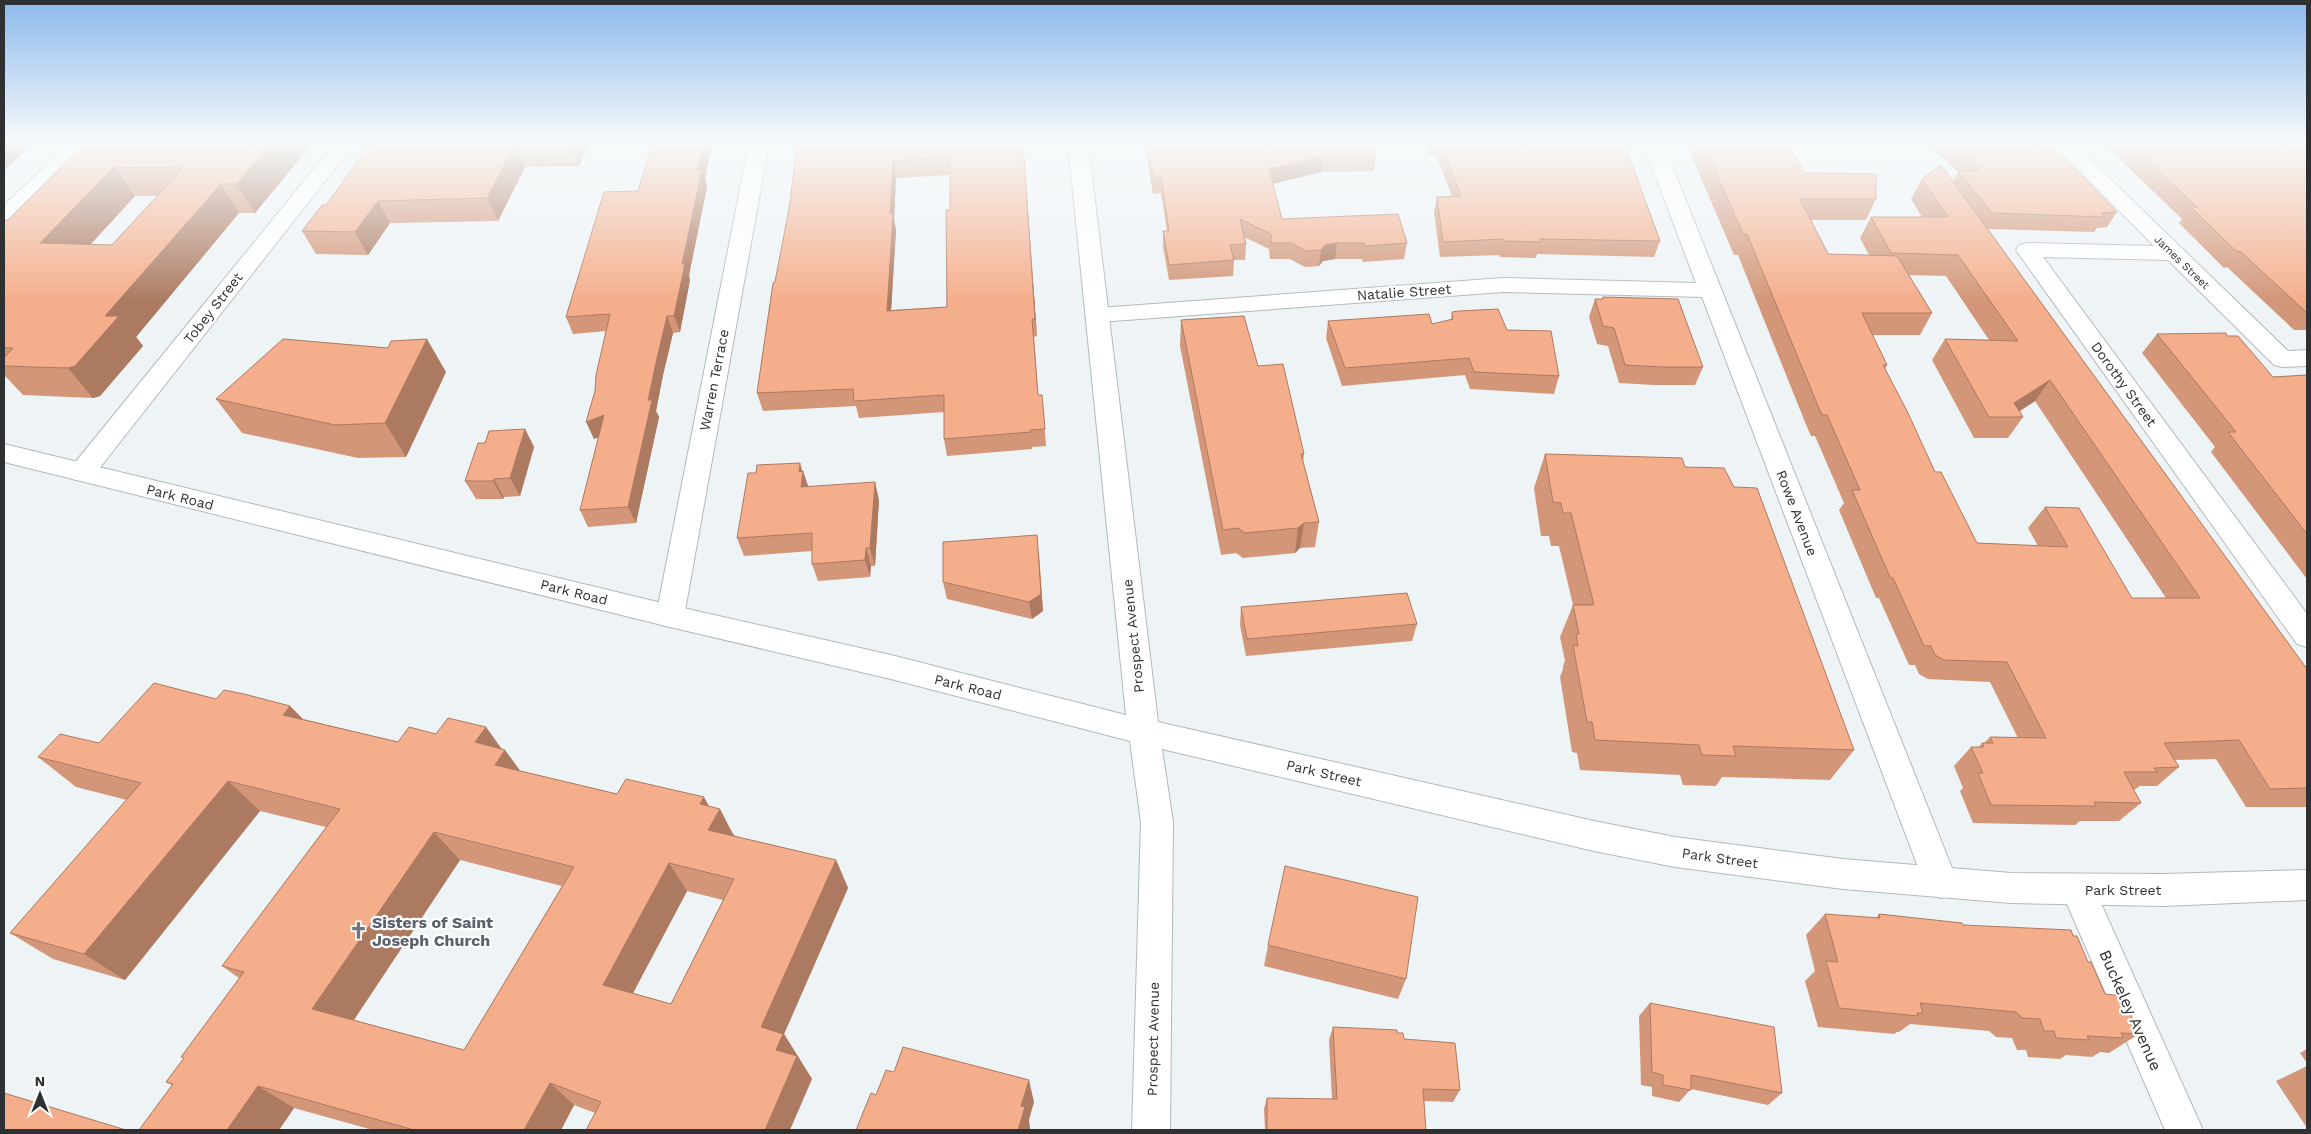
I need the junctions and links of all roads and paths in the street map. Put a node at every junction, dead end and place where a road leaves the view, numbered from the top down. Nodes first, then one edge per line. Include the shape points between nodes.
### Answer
1 (25, 196) edge
2 (303, 196) edge
3 (749, 196) edge
4 (1084, 196) edge
5 (1674, 196) edge
6 (2115, 196) edge
7 (4, 216) edge
8 (2172, 253) junction
9 (1710, 290) junction
10 (1099, 315) junction
11 (2307, 358) edge
12 (4, 453) edge
13 (82, 472) junction
14 (670, 616) junction
15 (2307, 636) edge
16 (1144, 732) junction
17 (1941, 883) junction
18 (2307, 885) edge
19 (2078, 890) junction
20 (1151, 1130) edge
21 (2184, 1130) edge

1 - 7 street
2 - 13 street, Tobey Street
3 - 14 street, Warren Terrace
4 - 10 street, Prospect Avenue
5 - 9 street, Rowe Avenue
6 - 8 street, James Street
8 - 11 street, James Street via 2282,359
8 - 15 street, Dorothy Street via 2027,250
9 - 10 street, Natalie Street via 1503,285
9 - 17 street, Rowe Avenue
10 - 16 street, Prospect Avenue
12 - 13 street, Park Road
13 - 14 street, Park Road
14 - 16 street, Park Road via 891,667
16 - 17 street, Park Street via 1675,852
16 - 20 street, Prospect Avenue via 1157,822
17 - 19 street, Park Street
18 - 19 street, Park Street
19 - 21 street, Buckeley Avenue

